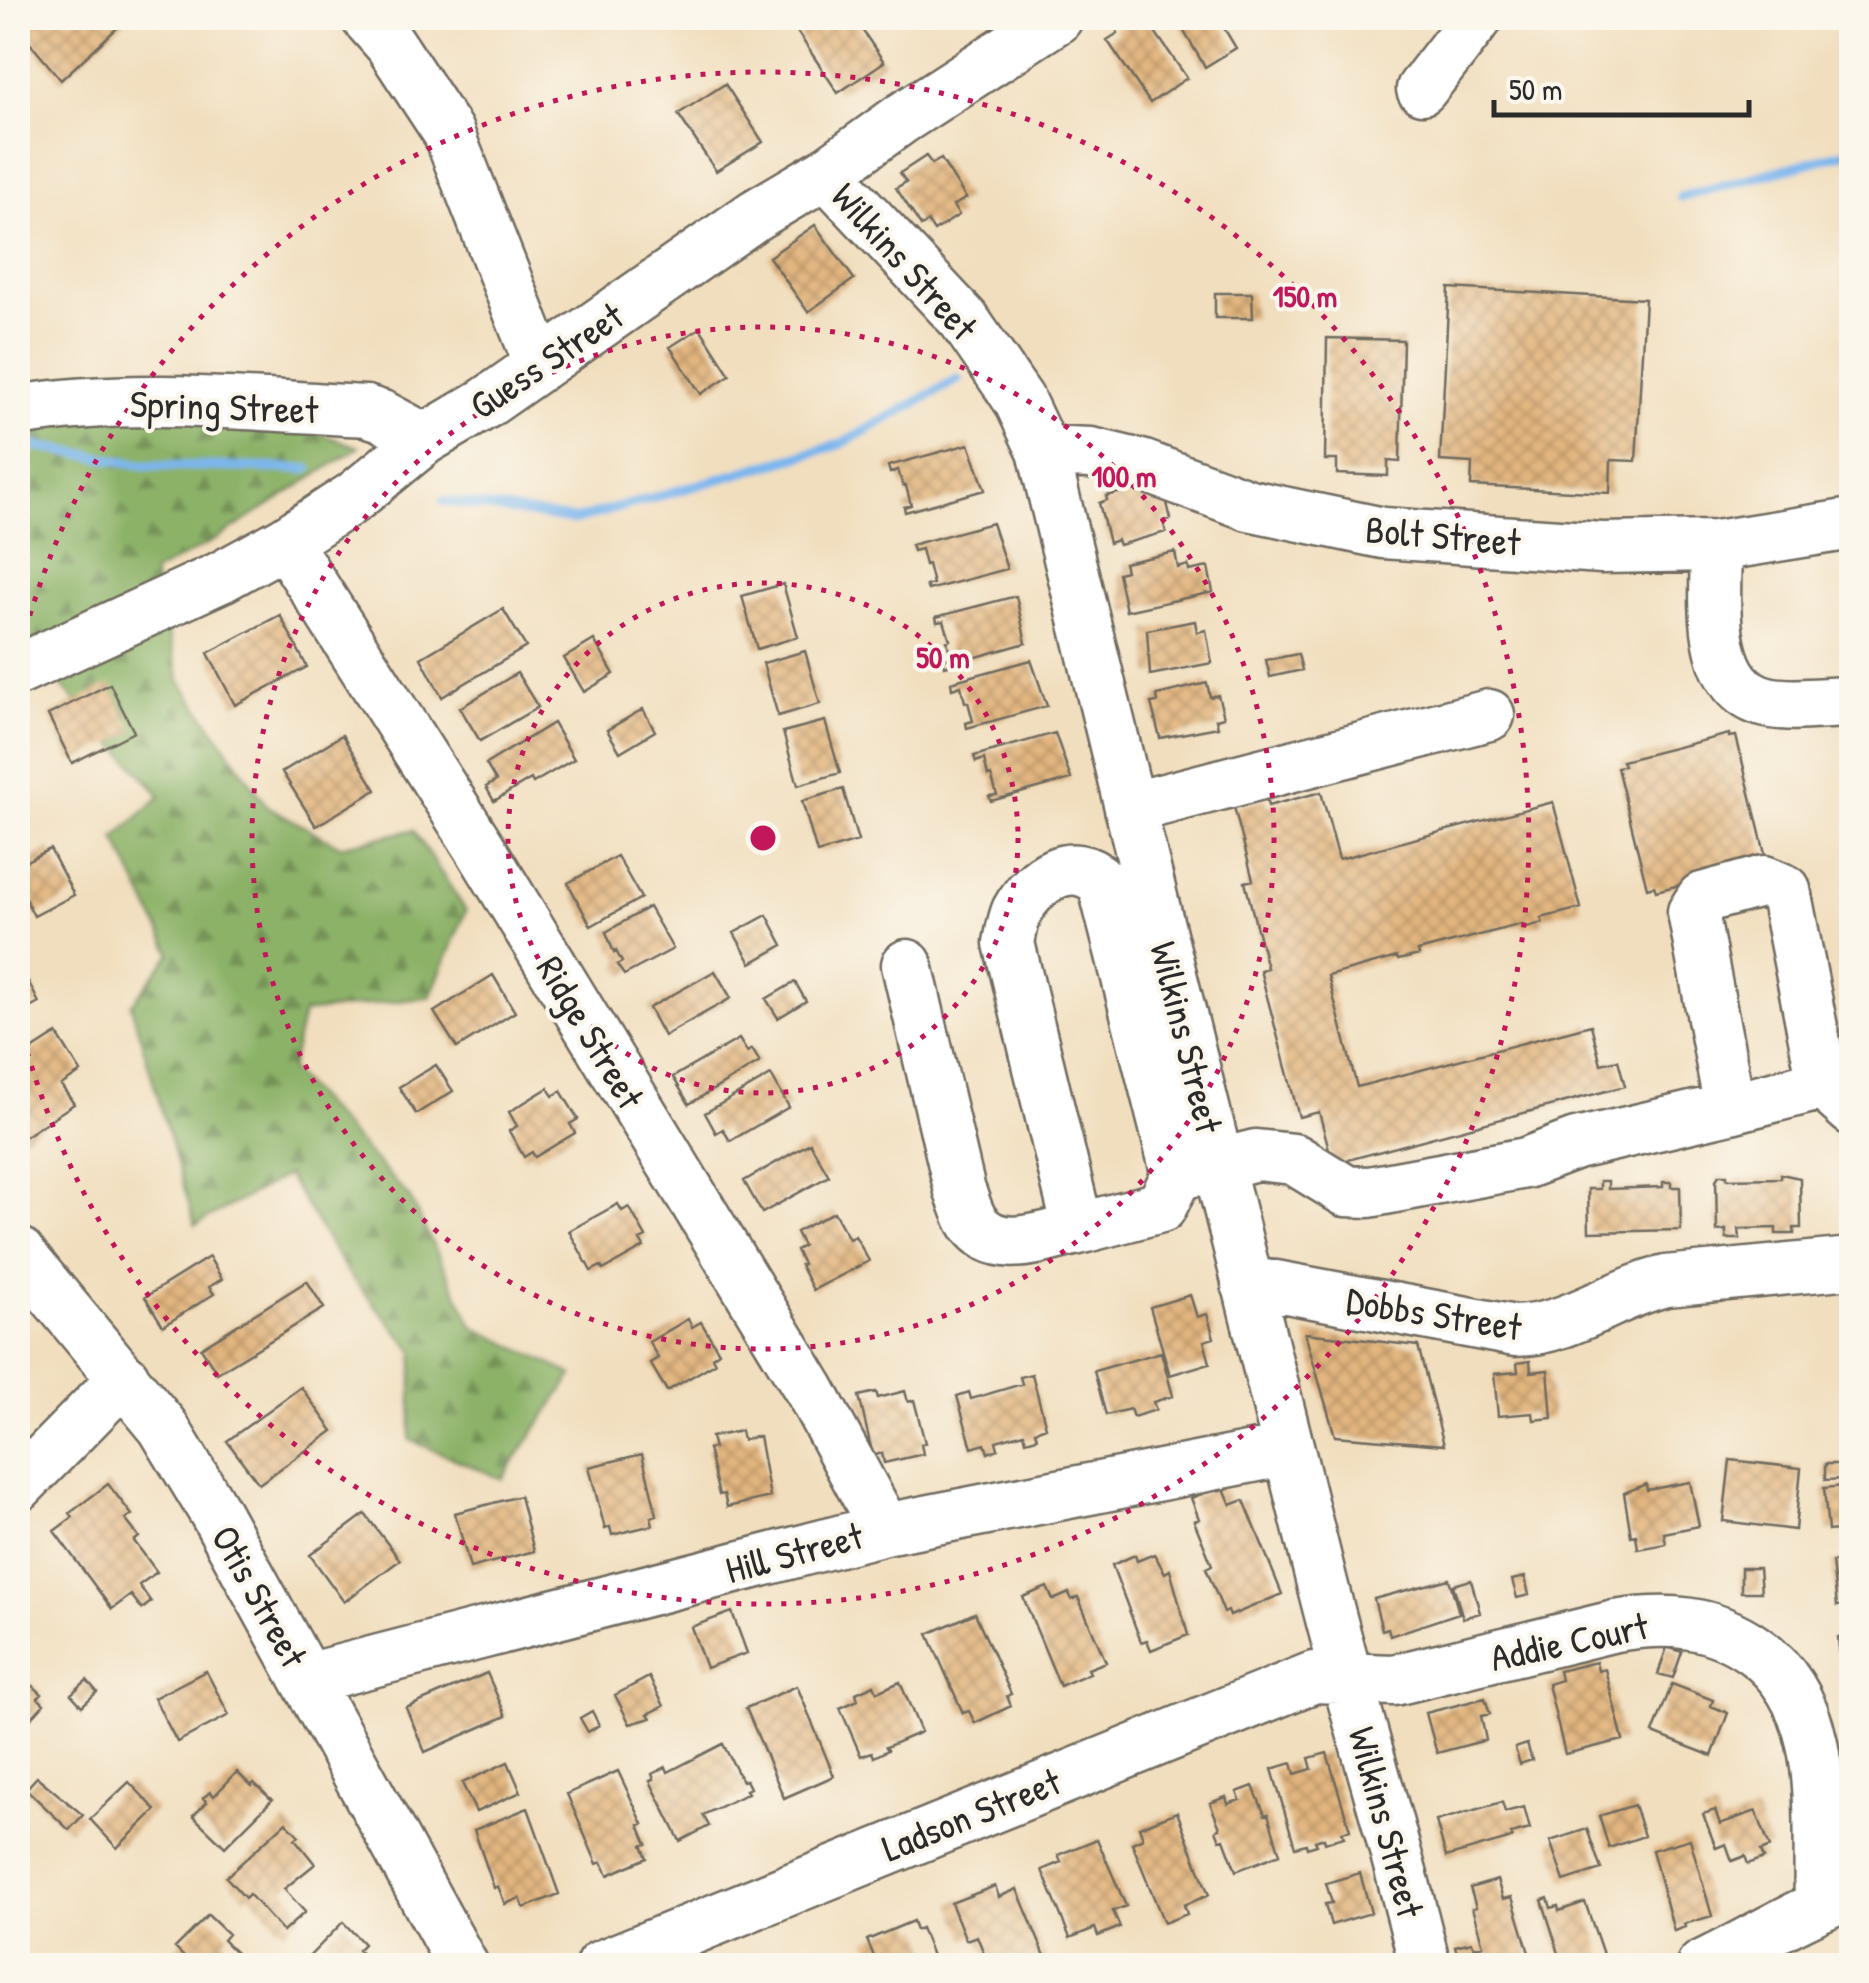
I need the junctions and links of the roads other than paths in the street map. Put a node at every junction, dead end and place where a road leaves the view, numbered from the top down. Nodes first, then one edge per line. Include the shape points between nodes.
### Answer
1 (366, 18) edge
2 (1057, 18) edge
3 (1477, 18) edge
4 (1422, 90) dead end
5 (826, 173) junction
6 (540, 365) junction
7 (18, 410) edge
8 (425, 439) junction
9 (1044, 451) junction
10 (1852, 524) edge
11 (285, 542) junction
12 (1716, 546) junction
13 (18, 670) edge
14 (1852, 702) edge
15 (1490, 715) dead end
16 (1130, 808) junction
17 (907, 965) dead end
18 (1837, 1097) edge
19 (1730, 1108) junction
20 (1198, 1169) junction
21 (1078, 1229) junction
22 (18, 1252) edge
23 (1852, 1262) edge
24 (1247, 1284) junction
25 (124, 1378) junction
26 (1288, 1450) junction
27 (18, 1486) edge
28 (885, 1529) junction
29 (1345, 1676) junction
30 (306, 1679) junction
31 (1836, 1899) edge
32 (1727, 1960) edge
33 (463, 1966) edge
34 (600, 1966) edge
35 (1425, 1966) edge

1 - 6 street via 448,132
2 - 5 street, Guess Street
3 - 4 street
5 - 6 street, Guess Street
5 - 9 street, Wilkins Street via 964,320 1019,400
6 - 8 street, Guess Street
7 - 8 street, Spring Street via 174,401 366,411
8 - 11 street, Guess Street via 354,498
9 - 12 street, Bolt Street via 1141,464 1248,505 1383,534 1602,548
9 - 16 street, Wilkins Street
10 - 12 street, Bolt Street
11 - 13 street, Guess Street
11 - 28 street, Ridge Street via 810,1390
12 - 14 street via 1716,626 1732,677 1747,694 1768,702
15 - 16 street
16 - 20 street, Wilkins Street
17 - 21 street via 973,1222 1008,1243
18 - 19 street
18 - 19 street via 1784,890 1764,881 1702,898 1694,912
19 - 20 street via 1526,1162 1369,1192 1346,1190 1294,1158 1256,1155
20 - 21 street via 1160,1207
20 - 21 street via 1104,883 1072,868 1053,874 1016,912 1009,943
20 - 24 street, Wilkins Street
22 - 25 street, Otis Street
23 - 24 street, Dobbs Street via 1666,1281 1568,1321 1515,1331
24 - 26 street, Wilkins Street
25 - 27 street
25 - 30 street, Otis Street via 172,1442
26 - 28 street, Hill Street
26 - 29 street, Wilkins Street
28 - 30 street, Hill Street
29 - 31 street, Addie Court via 1394,1680 1649,1621 1711,1627 1771,1662 1793,1689 1815,1759
29 - 34 street, Ladson Street via 1314,1677
29 - 35 street, Wilkins Street
30 - 33 street, Otis Street
31 - 32 street

